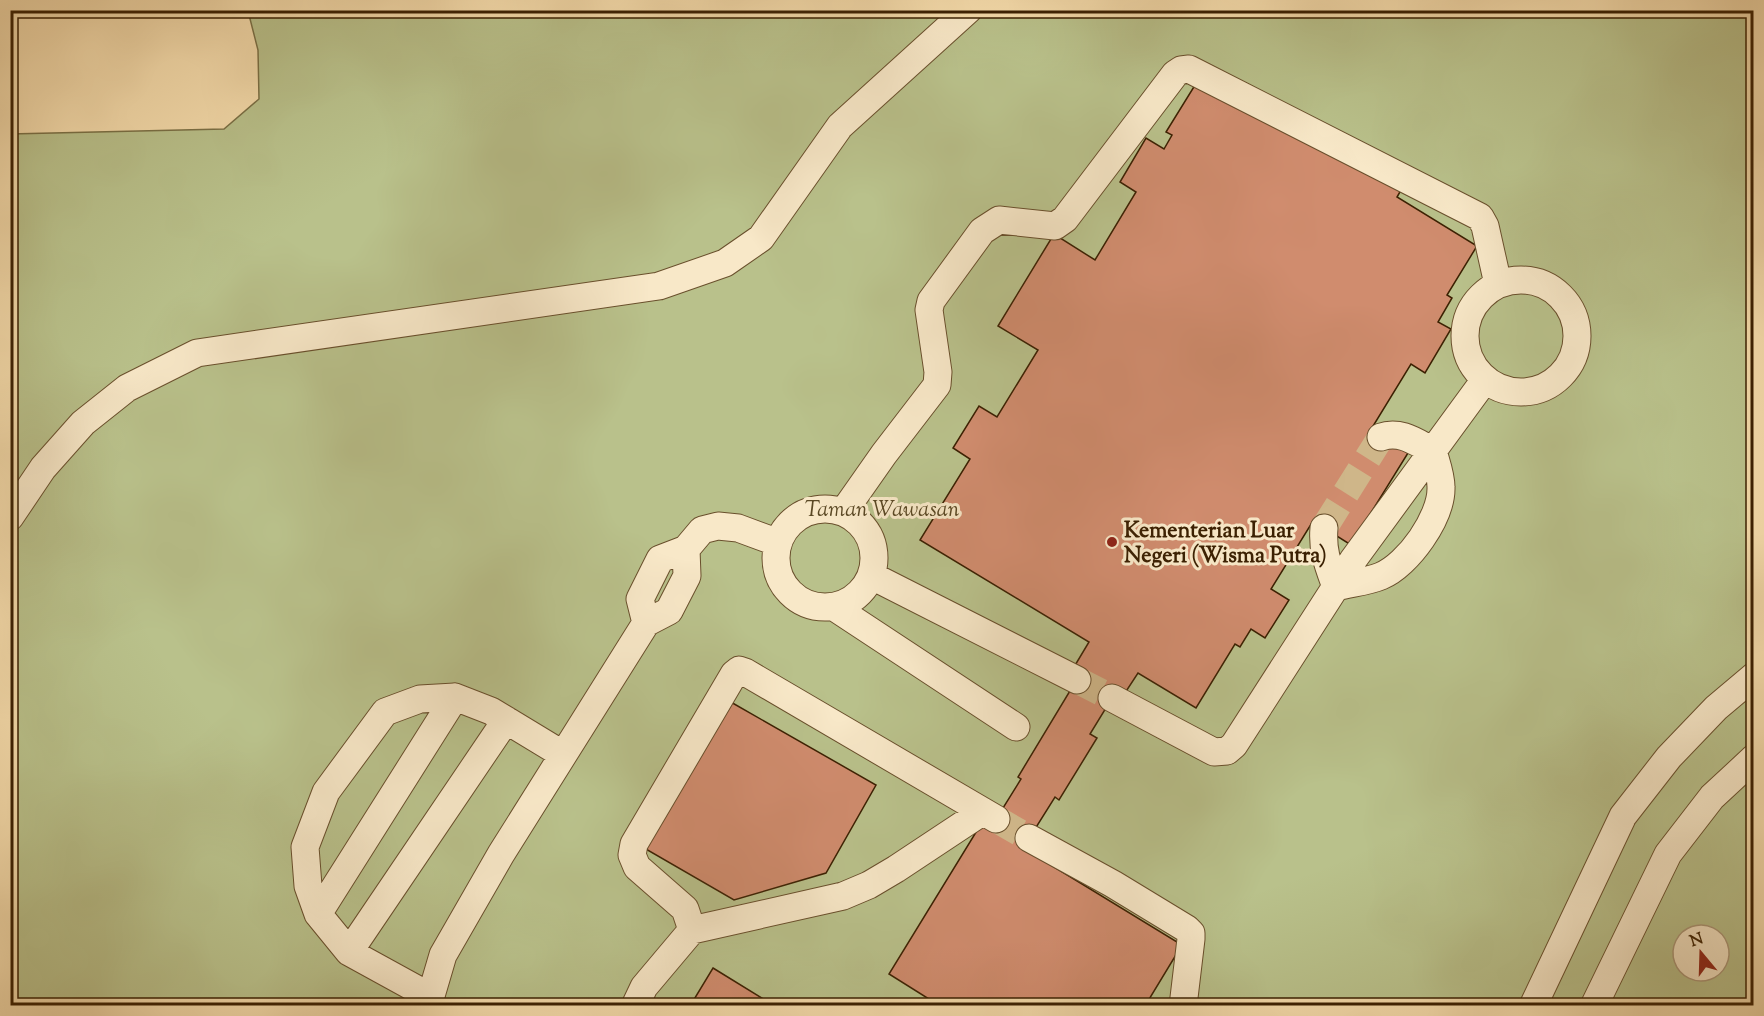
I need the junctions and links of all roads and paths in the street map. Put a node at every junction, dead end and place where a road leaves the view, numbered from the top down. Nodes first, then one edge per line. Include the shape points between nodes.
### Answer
1 (968, 10) edge
2 (1498, 284) junction
3 (1484, 381) junction
4 (1381, 436) dead end
5 (1433, 451) junction
6 (844, 511) junction
7 (10, 517) edge
8 (1324, 528) tunnel mouth
9 (776, 542) junction
10 (872, 576) junction
11 (1336, 587) junction
12 (834, 607) junction
13 (1754, 675) edge
14 (1077, 680) tunnel mouth
15 (455, 697) junction
16 (1112, 698) tunnel mouth
17 (506, 720) junction
18 (1016, 726) dead end
19 (562, 754) junction
20 (1754, 758) edge
21 (1029, 838) tunnel mouth
22 (318, 914) junction
23 (692, 930) junction
24 (349, 952) junction
25 (429, 1001) edge
26 (629, 1003) edge
27 (1183, 1005) edge
28 (1533, 1005) edge
29 (1594, 1005) edge

1 - 7 lane via 840,126 761,238 725,263 659,286 196,353 127,388 83,423 43,468
2 - 3 lane via 1475,302 1464,328 1468,357
2 - 3 lane via 1533,279 1563,296 1579,326 1574,360 1551,386 1517,393
2 - 6 lane via 1480,217 1189,69 1181,70 1065,219 1055,226 999,220 982,231 931,301 937,385
3 - 5 lane
4 - 5 lane via 1399,434
5 - 11 lane
5 - 11 lane via 1441,487 1438,508 1421,539 1382,576
6 - 9 lane via 817,508 792,519
6 - 10 lane via 865,527 875,550
8 - 11 lane via 1322,544
9 - 12 lane via 775,568 786,591 808,606
9 - 19 lane via 738,528 718,526 702,530 686,549 687,576 669,611 646,623
10 - 12 lane via 857,597
10 - 14 lane
11 - 16 lane via 1227,751 1214,752
12 - 18 lane
13 - 28 lane via 1669,757 1623,816
15 - 17 lane
15 - 22 lane
15 - 22 lane via 420,699 385,711 326,792 305,847 308,886
17 - 19 lane
17 - 24 lane
19 - 25 lane via 443,955
20 - 29 lane via 1712,797 1668,854
21 - 27 lane via 1191,933
22 - 24 lane
23 - 23 lane via 685,909 637,867 632,855 634,844 739,670 989,816 843,896
23 - 26 lane
24 - 25 lane

